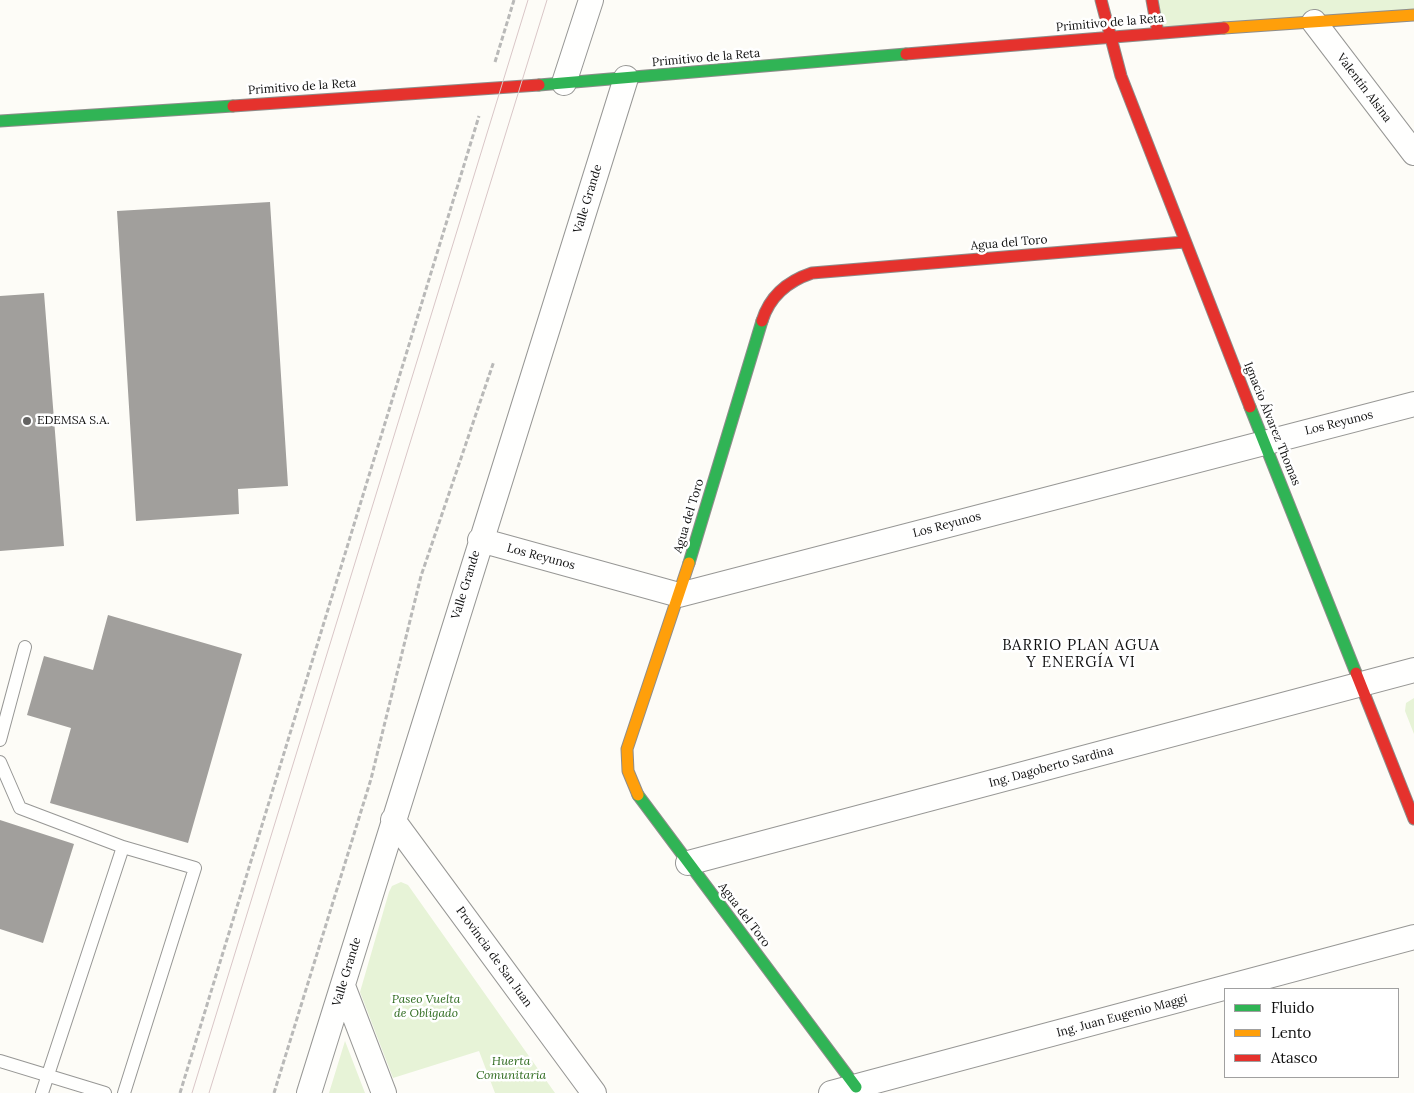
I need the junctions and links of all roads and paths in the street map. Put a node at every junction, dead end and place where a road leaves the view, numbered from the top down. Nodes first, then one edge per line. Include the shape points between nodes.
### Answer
1 (514, 0) edge
2 (591, 0) edge
3 (1101, 0) edge
4 (1152, 0) edge
5 (1414, 15) edge
6 (1314, 22) junction
7 (1158, 33) junction
8 (1109, 37) junction
9 (626, 78) junction
10 (564, 83) junction
11 (487, 88) junction
12 (0, 121) edge
13 (1414, 153) edge
14 (1184, 242) junction
15 (494, 361) dead end
16 (1414, 404) edge
17 (1264, 442) junction
18 (480, 540) junction
19 (679, 595) junction
20 (25, 647) dead end
21 (1414, 670) edge
22 (1361, 684) junction
23 (0, 740) edge
24 (0, 762) edge
25 (1414, 819) edge
26 (394, 820) junction
27 (123, 847) junction
28 (688, 863) junction
29 (1414, 938) edge
30 (343, 986) junction
31 (1227, 988) edge
32 (1224, 989) edge
33 (0, 1061) edge
34 (48, 1076) junction
35 (856, 1087) junction
36 (42, 1093) edge
37 (105, 1093) edge
38 (124, 1093) edge
39 (180, 1093) edge
40 (274, 1093) edge
41 (309, 1093) edge
42 (384, 1093) edge
43 (594, 1093) edge
44 (831, 1093) edge

1 - 11 path
2 - 10 street
3 - 8 street
4 - 7 street
5 - 6 street, Primitivo de la Reta
6 - 7 street, Primitivo de la Reta
6 - 13 street, Valentín Alsina
7 - 8 street, Primitivo de la Reta
8 - 9 street, Primitivo de la Reta
8 - 14 street, Ignacio Álvarez Thomas via 1132,108
9 - 10 street, Primitivo de la Reta
9 - 18 street, Valle Grande
10 - 11 street, Primitivo de la Reta
11 - 12 street, Primitivo de la Reta
11 - 39 path
14 - 17 street, Ignacio Álvarez Thomas
14 - 19 street, Agua del Toro via 812,273 794,278 772,298 764,314
15 - 40 path via 421,576 371,779
16 - 17 street, Los Reyunos
17 - 19 street, Los Reyunos
17 - 22 street, Ignacio Álvarez Thomas
18 - 19 street, Los Reyunos
18 - 26 street, Valle Grande
19 - 28 street, Agua del Toro via 626,759 626,772 631,785
20 - 23 lane
21 - 22 street, Ing. Dagoberto Sardina
22 - 25 street, Ignacio Álvarez Thomas
22 - 28 street, Ing. Dagoberto Sardina
24 - 27 lane via 20,808
26 - 30 street, Valle Grande
26 - 43 street, Provincia de San Juan
27 - 34 lane
27 - 38 lane via 196,868
28 - 35 street, Agua del Toro
29 - 31 street, Ing. Juan Eugenio Maggi
30 - 41 street, Valle Grande
30 - 42 street
32 - 35 street, Ing. Juan Eugenio Maggi
33 - 34 lane
34 - 36 lane
34 - 37 lane
35 - 44 street, Ing. Juan Eugenio Maggi

